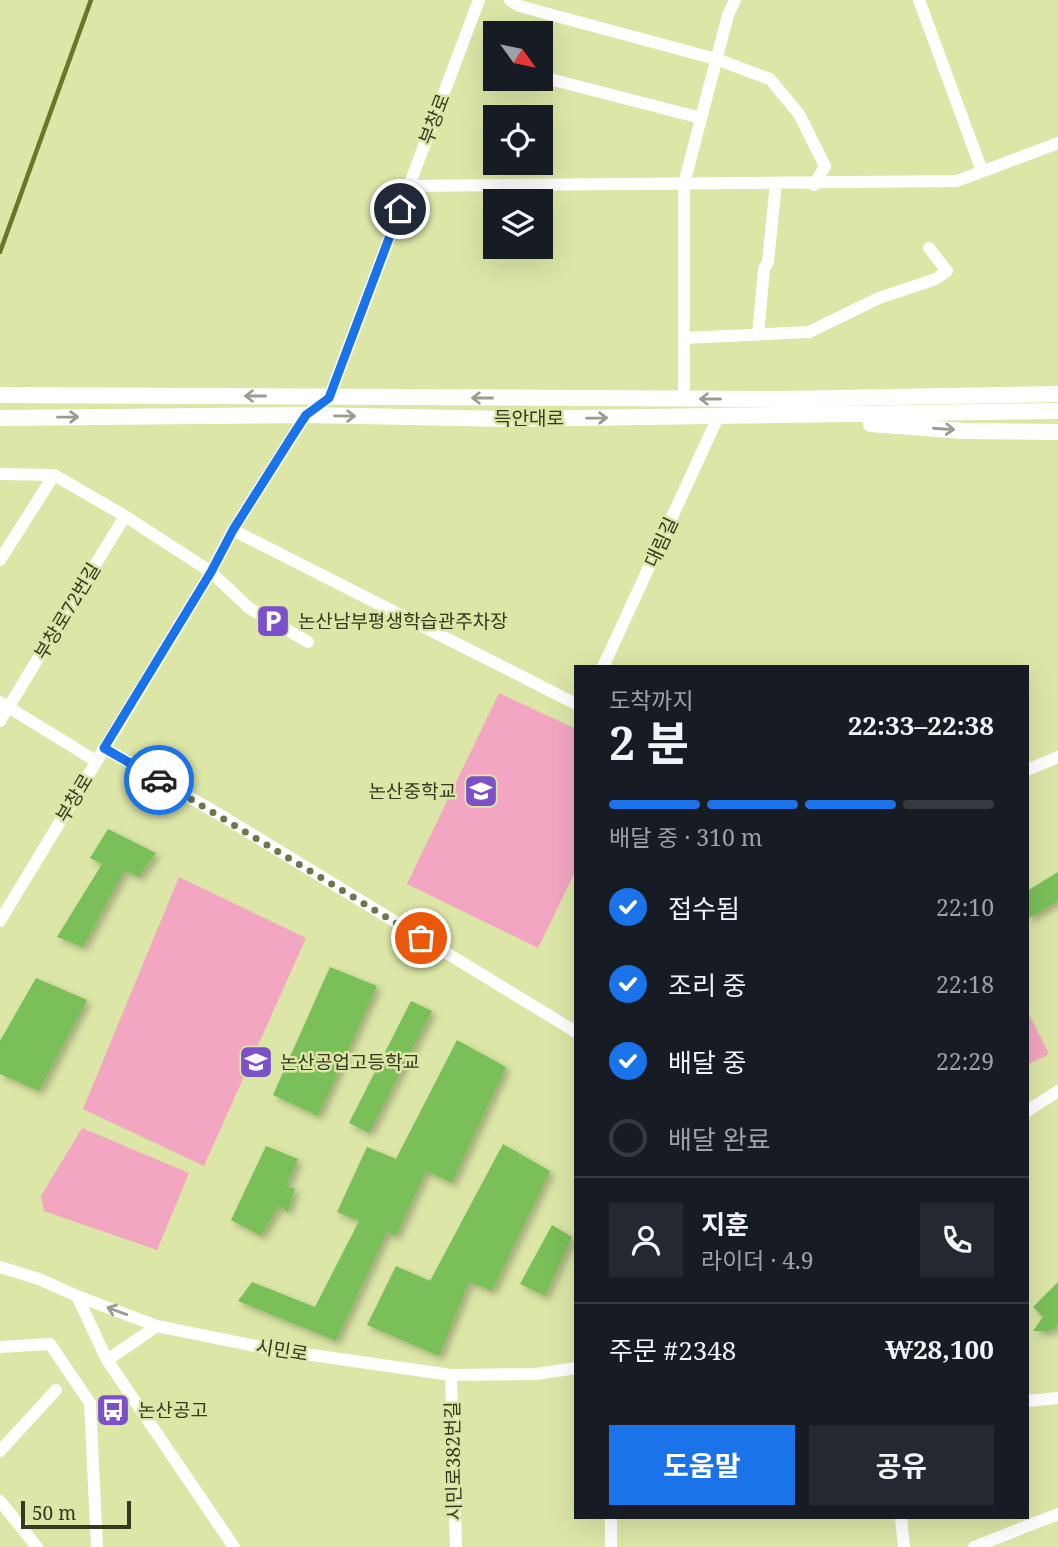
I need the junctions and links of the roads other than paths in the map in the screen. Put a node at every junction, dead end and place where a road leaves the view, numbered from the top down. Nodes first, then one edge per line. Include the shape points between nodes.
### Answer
1 (479, 0) edge
2 (510, 0) edge
3 (735, 0) edge
4 (919, 0) edge
5 (716, 59) junction
6 (553, 80) edge
7 (701, 118) junction
8 (1058, 143) edge
9 (982, 172) junction
10 (776, 183) junction
11 (684, 184) junction
12 (815, 184) junction
13 (409, 186) junction
14 (929, 248) dead end
15 (758, 335) junction
16 (684, 338) junction
17 (1058, 385) edge
18 (1058, 394) edge
19 (0, 395) edge
20 (329, 398) junction
21 (684, 399) junction
22 (778, 399) junction
23 (1058, 411) edge
24 (306, 415) junction
25 (718, 416) junction
26 (778, 417) junction
27 (0, 418) edge
28 (1058, 432) edge
29 (0, 474) edge
30 (54, 475) junction
31 (125, 516) junction
32 (233, 530) junction
33 (0, 560) edge
34 (211, 572) junction
35 (308, 642) dead end
36 (604, 665) edge
37 (574, 703) edge
38 (4, 704) edge
39 (0, 721) edge
40 (104, 748) junction
41 (1058, 757) edge
42 (96, 761) junction
43 (1029, 769) edge
44 (0, 920) edge
45 (574, 1031) edge
46 (1058, 1091) edge
47 (1029, 1110) edge
48 (0, 1267) edge
49 (77, 1296) junction
50 (157, 1326) junction
51 (0, 1347) edge
52 (107, 1360) junction
53 (574, 1368) edge
54 (451, 1375) junction
55 (56, 1390) dead end
56 (1058, 1398) edge
57 (1029, 1401) edge
58 (0, 1451) edge
59 (0, 1500) edge
60 (1058, 1514) edge
61 (611, 1519) edge
62 (901, 1519) edge
63 (37, 1547) edge
64 (97, 1547) edge
65 (234, 1547) edge
66 (456, 1547) edge
67 (611, 1547) edge
68 (904, 1547) edge
69 (974, 1547) edge

1 - 13 street, 부창로
2 - 5 street
3 - 5 street
4 - 9 street
5 - 7 street
5 - 12 street via 770,79 799,114 825,166
6 - 7 street
7 - 11 street
8 - 9 street
9 - 12 street via 957,181
10 - 11 street
10 - 12 street
10 - 15 street
11 - 13 street
11 - 16 street
13 - 20 street, 부창로
14 - 15 street via 947,271 936,279 879,298 808,332
15 - 16 street
16 - 21 street
17 - 22 street via 956,386
18 - 22 street, 득안대로
20 -> 19 street, 득안대로
21 -> 20 street, 득안대로
20 - 24 street, 부창로
22 -> 21 street, 득안대로
23 - 26 street, 득안대로
24 -> 25 street, 득안대로 via 509,419
27 -> 24 street, 득안대로
24 - 32 street, 부창로
25 - 26 street, 득안대로
25 - 36 street, 대림길
26 -> 28 street via 963,431
29 - 30 street
30 - 31 street
30 - 33 street
31 - 34 street
31 - 38 street, 부창로72번길
32 - 34 street, 부창로
32 - 37 street
34 - 35 street via 249,608
34 - 40 street, 부창로
38 - 39 street, 부창로72번길
38 - 42 street
40 - 42 street, 부창로
40 - 45 street
41 - 43 street
42 - 44 street, 부창로
46 - 47 street
48 - 49 street, 시민로
50 -> 49 street, 시민로
49 - 52 street
50 - 52 street
50 - 54 street, 시민로 via 270,1349
51 - 64 street via 50,1345 90,1403
52 - 65 street
53 - 54 street, 시민로 via 536,1374
54 - 66 street, 시민로382번길
55 - 58 street
56 - 57 street
59 - 63 street
60 - 69 street
61 - 67 street
62 - 68 street

